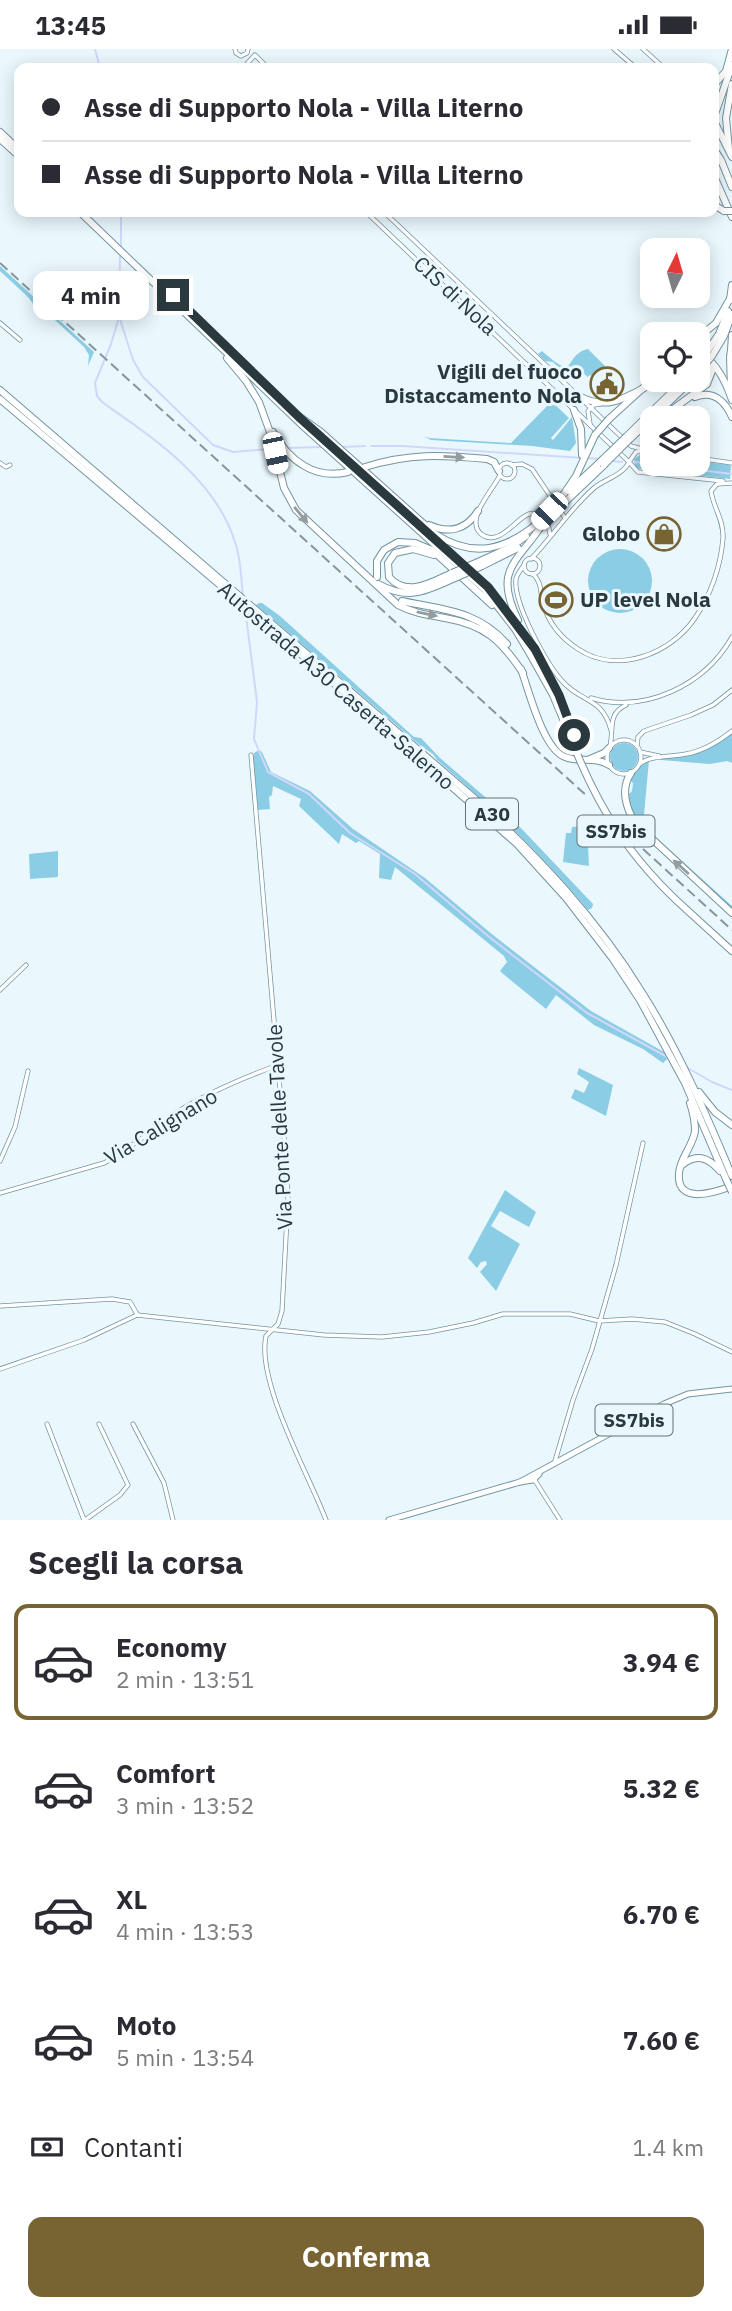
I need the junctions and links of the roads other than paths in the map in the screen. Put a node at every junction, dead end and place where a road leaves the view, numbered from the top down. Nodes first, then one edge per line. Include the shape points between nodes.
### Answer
1 (248, 49) edge
2 (614, 49) edge
3 (643, 49) edge
4 (732, 49) edge
5 (236, 51) edge
6 (255, 55) junction
7 (250, 61) junction
8 (261, 62) joint
9 (248, 63) edge
10 (630, 63) edge
11 (658, 63) edge
12 (732, 65) edge
13 (719, 79) edge
14 (732, 84) edge
15 (729, 97) junction
16 (719, 105) edge
17 (719, 126) edge
18 (0, 132) edge
19 (732, 133) edge
20 (0, 139) edge
21 (14, 145) edge
22 (14, 152) edge
23 (731, 154) edge
24 (719, 156) edge
25 (719, 187) edge
26 (732, 187) edge
27 (86, 217) edge
28 (91, 217) edge
29 (371, 217) edge
30 (389, 217) edge
31 (732, 217) edge
32 (107, 235) junction
33 (135, 262) junction
34 (732, 285) edge
35 (167, 296) junction
36 (730, 297) edge
37 (732, 314) edge
38 (0, 323) edge
39 (710, 329) edge
40 (722, 335) junction
41 (732, 335) edge
42 (20, 340) dead end
43 (710, 350) edge
44 (730, 354) edge
45 (710, 358) edge
46 (710, 361) joint
47 (710, 376) edge
48 (0, 390) edge
49 (640, 390) edge
50 (640, 391) edge
51 (673, 392) edge
52 (679, 392) edge
53 (696, 392) edge
54 (581, 397) junction
55 (0, 399) edge
56 (732, 399) edge
57 (602, 404) junction
58 (678, 406) joint
59 (590, 408) junction
60 (574, 410) junction
61 (732, 417) edge
62 (590, 424) junction
63 (640, 432) edge
64 (321, 437) junction
65 (631, 437) junction
66 (276, 442) junction
67 (640, 449) edge
68 (640, 452) edge
69 (584, 453) junction
70 (342, 456) junction
71 (710, 459) edge
72 (732, 460) edge
73 (629, 462) junction
74 (0, 463) edge
75 (10, 465) dead end
76 (511, 465) junction
77 (365, 467) dead end
78 (348, 472) dead end
79 (620, 472) junction
80 (638, 472) junction
81 (499, 473) junction
82 (732, 483) edge
83 (560, 504) junction
84 (572, 510) junction
85 (478, 511) junction
86 (565, 518) junction
87 (419, 522) junction
88 (541, 523) junction
89 (549, 537) junction
90 (544, 544) junction
91 (531, 559) junction
92 (442, 560) junction
93 (539, 564) junction
94 (524, 565) junction
95 (531, 573) junction
96 (454, 575) junction
97 (373, 579) junction
98 (516, 584) junction
99 (227, 588) junction
100 (402, 601) dead end
101 (515, 629) junction
102 (732, 637) edge
103 (535, 649) junction
104 (523, 673) junction
105 (732, 690) edge
106 (583, 696) junction
107 (632, 703) junction
108 (611, 730) junction
109 (732, 731) edge
110 (572, 735) junction
111 (637, 746) junction
112 (609, 748) junction
113 (640, 752) junction
114 (251, 755) dead end
115 (668, 757) junction
116 (588, 759) junction
117 (608, 765) junction
118 (639, 765) junction
119 (631, 773) junction
120 (688, 909) junction
121 (732, 913) edge
122 (732, 946) edge
123 (732, 951) edge
124 (26, 965) dead end
125 (0, 990) edge
126 (678, 1059) junction
127 (278, 1065) junction
128 (28, 1071) dead end
129 (688, 1080) junction
130 (732, 1125) edge
131 (643, 1143) dead end
132 (0, 1161) edge
133 (681, 1167) junction
134 (729, 1175) edge
135 (732, 1186) edge
136 (732, 1192) edge
137 (0, 1193) edge
138 (0, 1306) edge
139 (137, 1315) junction
140 (599, 1321) junction
141 (271, 1329) junction
142 (732, 1352) edge
143 (0, 1369) edge
144 (732, 1389) edge
145 (47, 1424) dead end
146 (99, 1424) dead end
147 (133, 1424) dead end
148 (555, 1464) junction
149 (533, 1477) junction
150 (84, 1520) edge
151 (173, 1520) edge
152 (326, 1520) edge
153 (389, 1520) edge
154 (561, 1520) edge

1 - 5 street via 245,55
1 - 6 street
2 - 10 street
3 - 11 street
4 - 13 highway
6 - 7 street
6 - 8 street
7 - 8 street
7 - 9 street
12 - 16 highway
14 - 15 highway
15 - 19 highway
15 - 23 highway via 726,118
17 - 23 highway
18 - 21 highway
20 - 22 highway
24 - 26 highway
25 - 31 highway
27 - 32 highway, SS7bis
28 - 32 highway, SS7bis
29 - 60 street, CIS di Nola
30 - 54 street, CIS di Nola
32 - 33 highway, SS7bis
33 - 35 highway, SS7bis
33 - 64 highway, SS7bis
34 - 36 highway
35 - 64 highway, SS7bis
35 - 66 highway via 246,381
36 - 39 highway
36 - 40 highway
37 - 40 highway
38 - 42 street
40 - 43 highway, bridge
40 - 45 highway, bridge
41 - 44 highway
44 - 56 highway
46 - 47 highway
46 - 56 highway
48 - 99 highway, Autostrada A30 Caserta-Salerno / A30
49 - 57 highway
50 - 69 highway, bridge via 609,419
51 - 65 highway
52 - 65 highway
53 - 58 highway
54 - 57 highway
54 - 59 street, CIS di Nola
55 - 99 highway, Autostrada A30 Caserta-Salerno / A30
57 - 59 street
58 - 61 highway via 708,394 720,399
59 - 62 street
59 - 67 street, CIS di Nola
60 - 62 street, CIS di Nola
60 - 69 highway
62 - 73 street, CIS di Nola
63 - 65 highway
64 - 70 highway, SS7bis
64 - 70 highway
65 - 83 highway, bridge
66 - 78 highway via 298,463 316,472
66 -> 97 highway via 284,488 296,510
68 - 73 street
69 - 83 highway
70 - 87 highway, SS7bis
70 - 101 highway, SS7bis via 474,578
71 - 72 street
73 - 79 street
73 - 80 street, CIS di Nola
74 - 75 street
76 - 81 street via 504,463
76 - 81 street via 512,476 506,479
76 - 83 street via 532,469
77 -> 81 highway via 424,456 487,459
79 - 80 street
79 - 84 street via 600,483
80 - 82 street
81 - 85 street
82 - 95 street via 717,484 711,491 723,538 707,597 686,629 653,653 618,661 578,649 548,617 540,582
83 - 84 street
83 - 86 street
83 - 88 highway, bridge
84 - 86 street
85 - 87 highway via 466,526 455,530
85 - 89 street via 476,525 485,536 501,534 533,514 550,526
86 - 89 street
87 - 88 highway via 442,538 469,548 511,542
87 - 103 highway, SS7bis via 488,587
88 - 96 highway, bridge via 517,549
88 - 103 highway via 516,557 507,584 513,610
89 - 90 street
90 - 91 street
90 - 93 street
91 - 93 street
91 - 94 street
92 - 96 highway via 407,549 389,558 387,572 392,581 406,588
92 - 97 highway via 420,544 398,542 381,554
92 - 101 highway
93 - 95 street
94 - 95 street
94 - 98 street
95 - 98 street
96 - 97 highway via 409,594 392,591
97 -> 104 highway via 404,608 483,630 502,644
98 - 106 street via 526,619 554,671 566,686
99 - 126 highway, Autostrada A30 Caserta-Salerno / A30 via 517,844 595,934
99 - 126 highway, Autostrada A30 Caserta-Salerno / A30 via 520,839 606,939 644,994
100 - 104 highway via 480,621 507,643
101 - 110 highway, SS7bis
102 - 107 street via 697,676 661,696
103 - 110 highway, SS7bis via 559,695
104 - 116 highway via 551,747 565,757
105 - 111 street via 713,705 644,731
106 - 107 street
106 - 108 street via 603,710
107 - 108 street via 615,713
108 - 112 street
109 - 115 street via 704,749
110 - 120 highway, SS7bis, bridge via 622,834
111 - 112 street via 623,740
111 - 113 street
112 - 116 highway
112 - 117 street
113 - 115 street
113 - 118 street
114 - 127 street, Via Ponte delle Tavole
115 - 118 street via 647,759
116 - 117 highway
117 - 119 street via 620,774
118 - 119 street
121 -> 119 highway via 636,824 625,794
120 - 122 highway, SS7bis
120 - 123 highway, SS7bis
124 - 125 street
126 - 129 highway
127 - 137 street, Via Calignano via 187,1106 104,1163
127 - 141 street, Via Ponte delle Tavole via 288,1199 282,1311
128 - 132 street via 15,1127
129 - 130 highway
129 - 133 highway via 695,1129
129 - 134 highway
131 - 140 street
133 - 134 highway via 691,1159 706,1159
133 - 135 highway via 680,1180 691,1194
134 - 136 highway, bridge
138 - 139 street via 112,1299 130,1302
139 - 141 street
139 - 143 street
140 - 141 street via 570,1314 503,1314 429,1332 382,1337
140 - 142 street via 664,1322
140 - 148 street
141 - 152 street, Via Ponte delle Tavole via 265,1355 273,1389
144 - 148 main road, SS7bis via 678,1398
145 - 150 street
146 - 150 street via 128,1485
147 - 151 street via 166,1487
148 - 149 main road, SS7bis
149 - 153 main road, SS7bis
149 - 154 street

